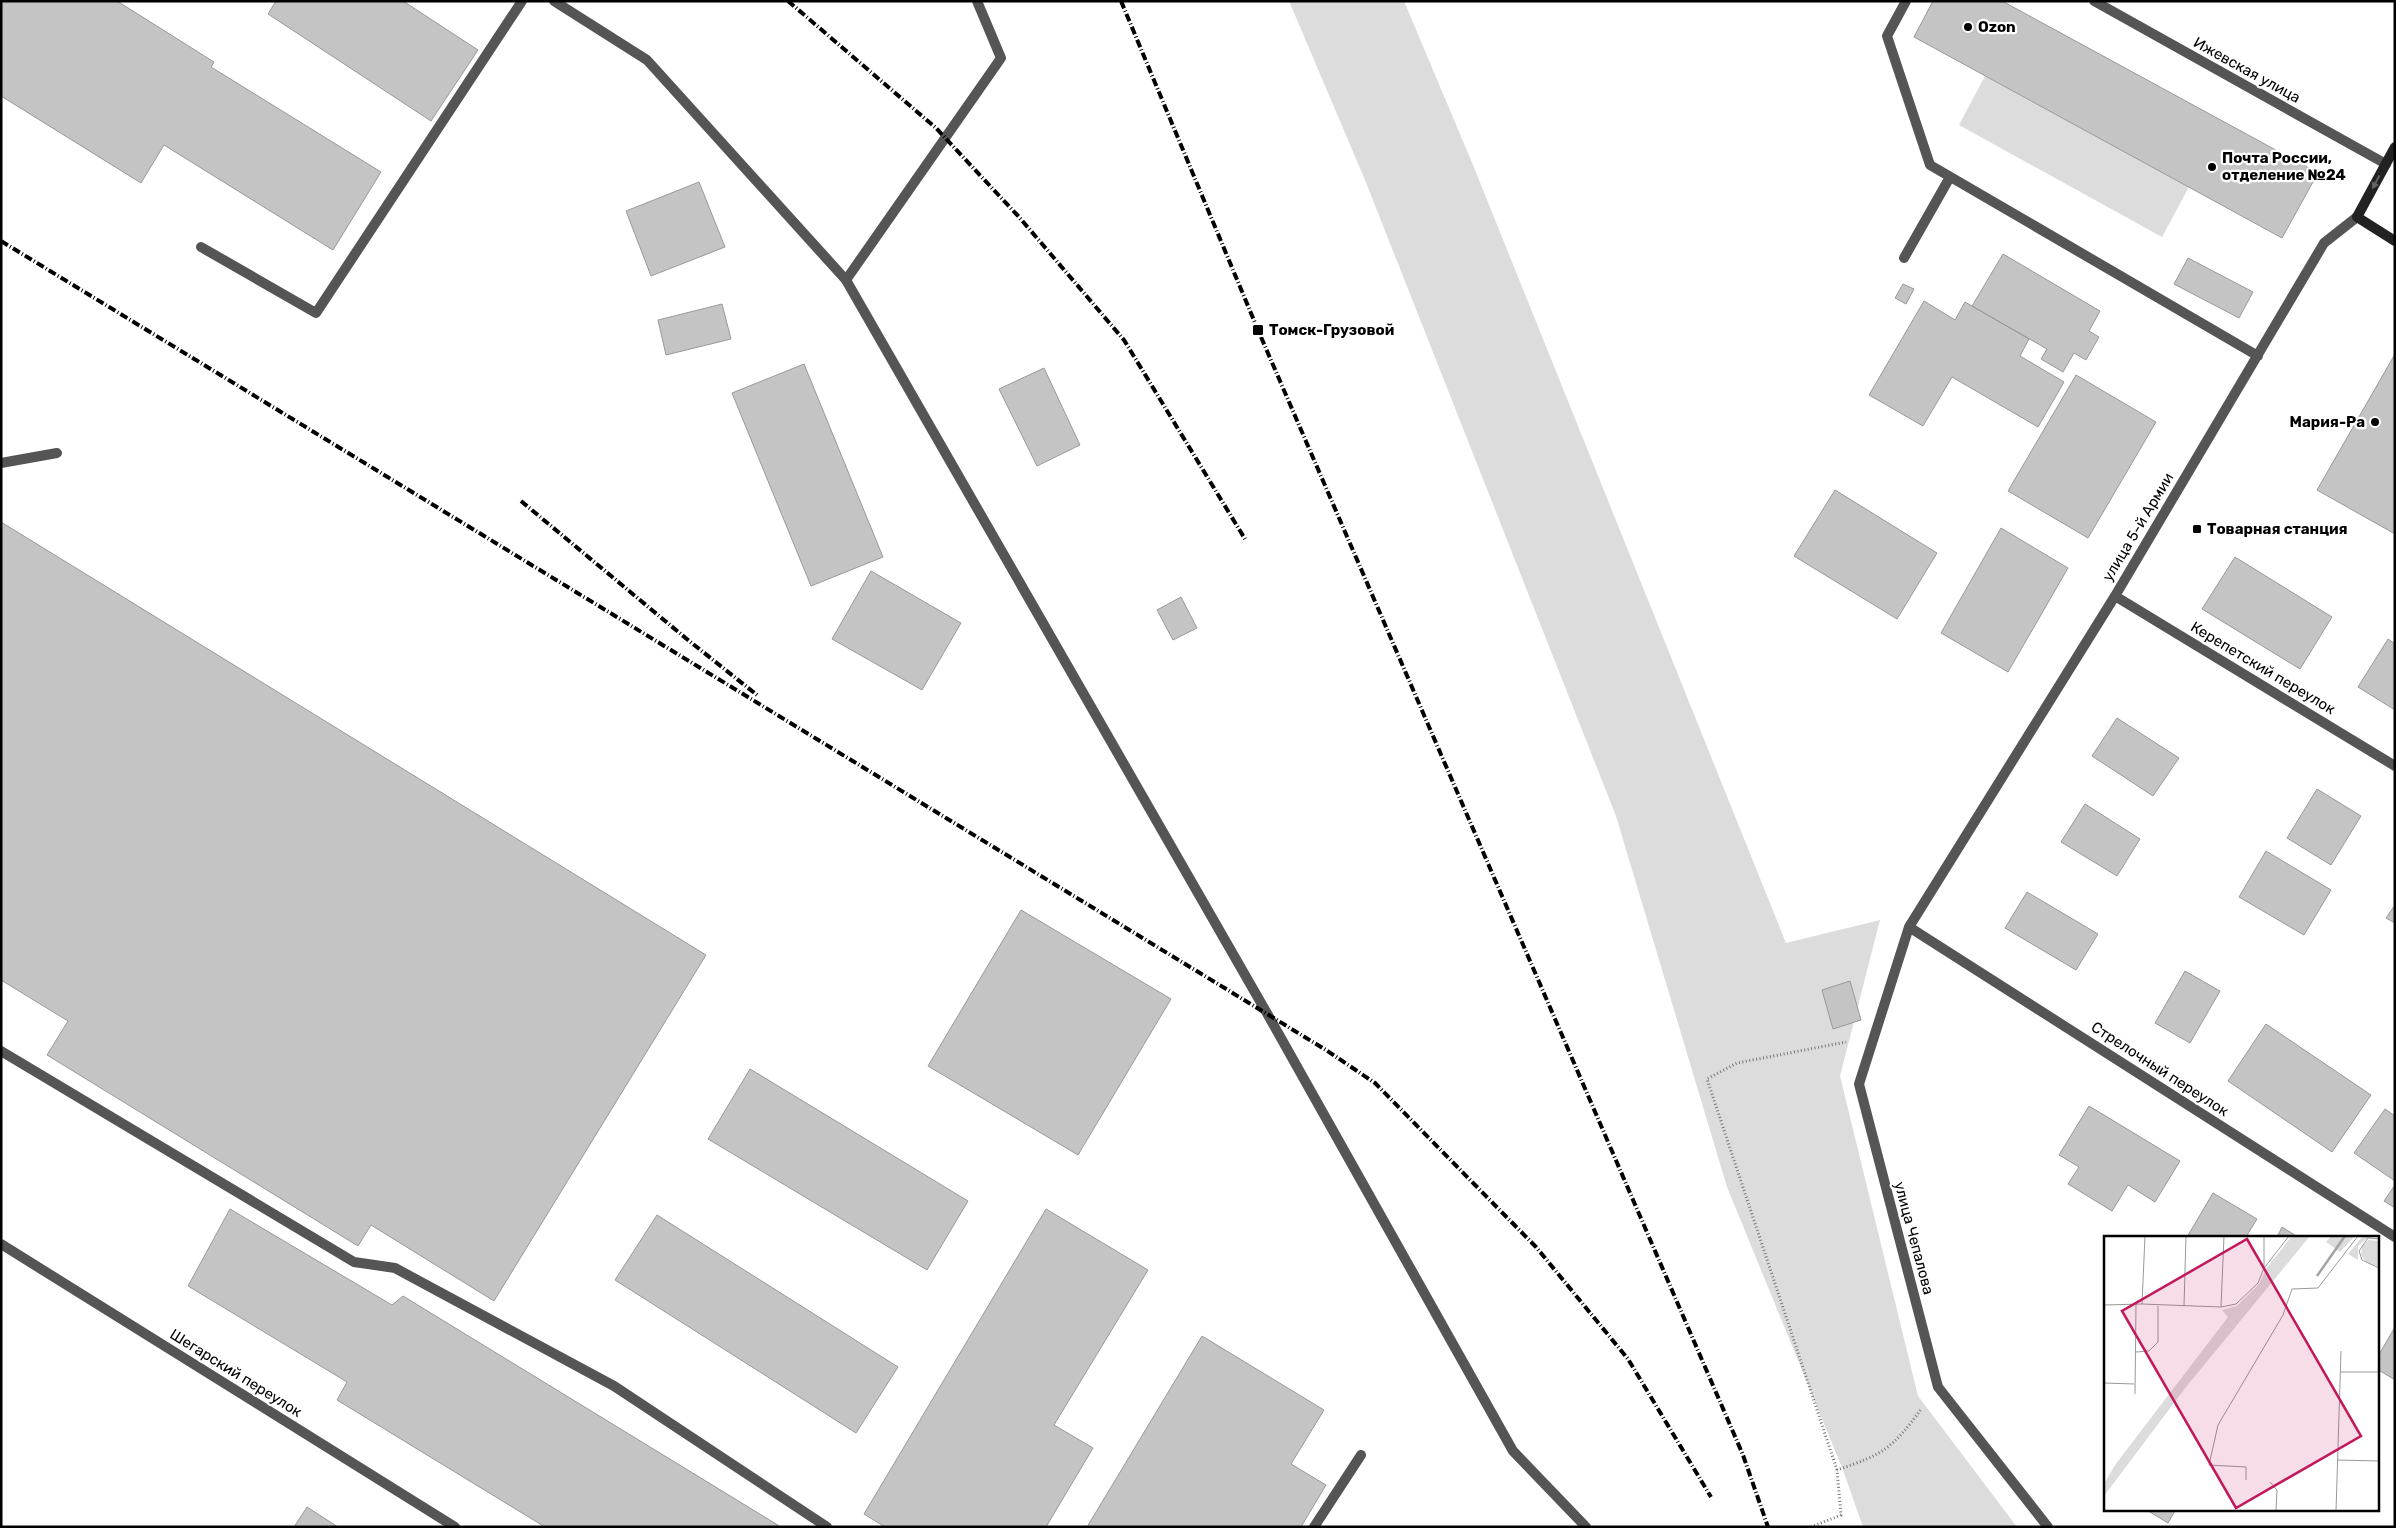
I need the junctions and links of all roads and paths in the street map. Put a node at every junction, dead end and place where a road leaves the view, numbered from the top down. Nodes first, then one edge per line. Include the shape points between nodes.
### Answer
1 (522, 1) edge
2 (554, 1) edge
3 (977, 1) edge
4 (1906, 1) edge
5 (2094, 1) edge
6 (2395, 147) edge
7 (2386, 164) junction
8 (1950, 177) junction
9 (2357, 217) junction
10 (2395, 241) edge
11 (201, 247) dead end
12 (1904, 258) dead end
13 (846, 280) junction
14 (2258, 356) junction
15 (57, 453) dead end
16 (1, 463) edge
17 (2115, 596) junction
18 (2395, 766) edge
19 (1910, 927) junction
20 (1874, 1037) junction
21 (1, 1051) edge
22 (2395, 1237) edge
23 (1, 1244) edge
24 (1938, 1387) junction
25 (1361, 1455) dead end
26 (1836, 1470) junction
27 (2046, 1526) edge
28 (455, 1527) edge
29 (827, 1527) edge
30 (1314, 1527) edge
31 (1586, 1527) edge
32 (1811, 1527) edge

1 - 11 street via 316,313
2 - 13 street via 647,60
3 - 13 street via 1002,58
4 - 8 street via 1887,36 1930,165
5 - 7 street, Ижевская улица
6 - 7 main road, улица 5-й Армии
7 -> 9 main road, улица 5-й Армии
8 - 12 street
8 - 14 street
9 - 10 main road
9 - 14 street, улица 5-й Армии via 2324,243
13 - 31 street via 1268,1015 1513,1451
14 - 17 street, улица 5-й Армии
15 - 16 street
17 - 18 street, Керепетский переулок
17 - 19 street, улица 5-й Армии
19 - 20 street, улица Чепалова
19 - 22 street, Стрелочный переулок
20 - 24 street, улица Чепалова via 1859,1084
20 - 26 path via 1737,1064 1707,1078
21 - 29 street via 354,1262 395,1268 614,1386
23 - 28 street, Шегарский переулок
24 - 26 path via 1900,1439 1876,1457
24 - 27 street, улица Чепалова
25 - 30 street
26 - 32 path via 1841,1515

